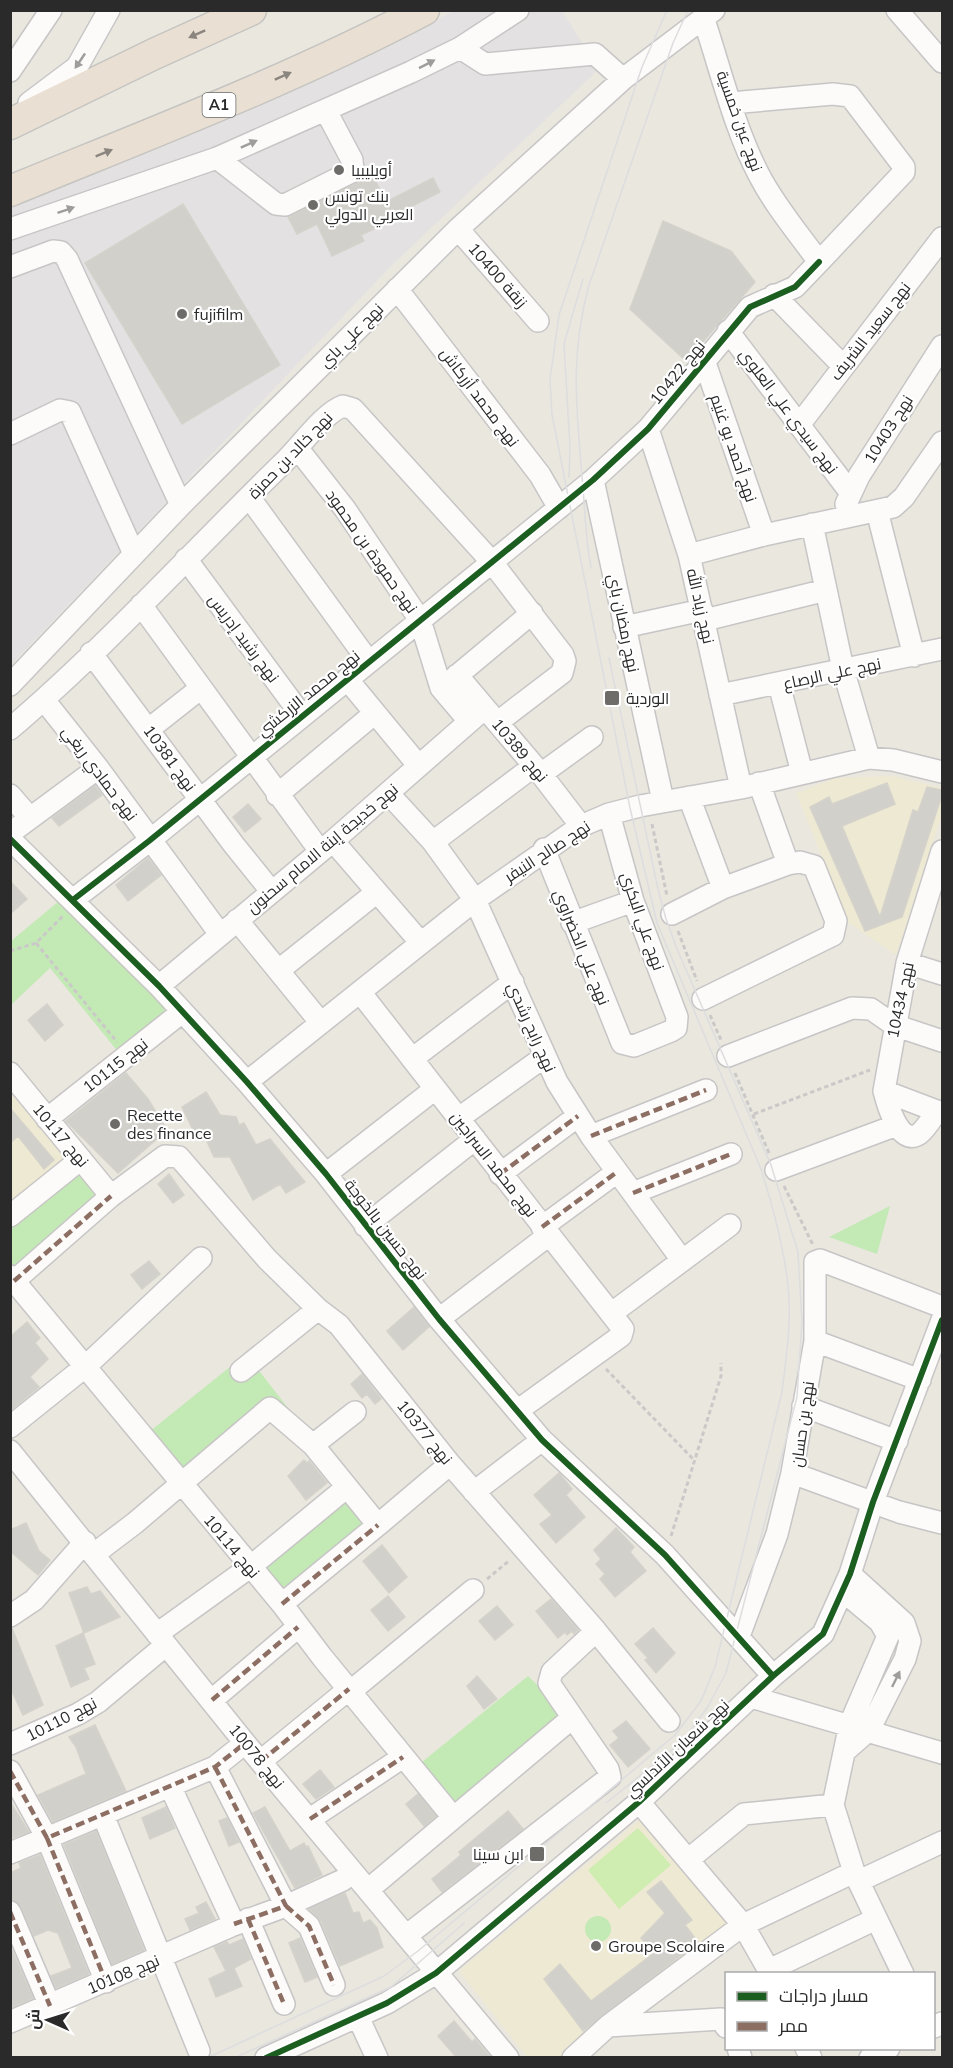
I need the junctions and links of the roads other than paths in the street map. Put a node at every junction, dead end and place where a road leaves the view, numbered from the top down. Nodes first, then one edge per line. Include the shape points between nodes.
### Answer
1 (51, 10) edge
2 (109, 10) edge
3 (251, 10) edge
4 (424, 10) edge
5 (518, 10) edge
6 (897, 10) edge
7 (709, 15) edge
8 (460, 48) junction
9 (942, 62) edge
10 (10, 71) edge
11 (623, 79) junction
12 (731, 103) junction
13 (326, 111) junction
14 (10, 115) edge
15 (10, 124) edge
16 (217, 158) junction
17 (10, 190) edge
18 (10, 229) edge
19 (458, 230) junction
20 (942, 238) edge
21 (819, 262) junction
22 (10, 267) edge
23 (397, 289) junction
24 (774, 295) junction
25 (538, 321) dead end
26 (728, 331) junction
27 (942, 346) edge
28 (704, 360) junction
29 (843, 366) junction
30 (799, 425) junction
31 (648, 429) junction
32 (10, 434) edge
33 (942, 442) edge
34 (298, 450) junction
35 (593, 480) junction
36 (850, 492) junction
37 (249, 497) junction
38 (181, 505) junction
39 (559, 508) junction
40 (877, 511) junction
41 (842, 518) junction
42 (812, 524) junction
43 (764, 535) junction
44 (134, 554) junction
45 (689, 555) junction
46 (186, 560) junction
47 (491, 561) junction
48 (826, 590) junction
49 (141, 605) junction
50 (532, 614) junction
51 (703, 615) junction
52 (420, 620) junction
53 (624, 627) junction
54 (942, 649) edge
55 (91, 653) junction
56 (914, 656) junction
57 (369, 662) junction
58 (843, 669) junction
59 (562, 673) joint
60 (347, 679) junction
61 (449, 682) junction
62 (11, 684) edge
63 (779, 684) junction
64 (201, 688) junction
65 (720, 695) junction
66 (44, 700) junction
67 (375, 713) junction
68 (302, 716) junction
69 (484, 717) junction
70 (10, 729) edge
71 (149, 729) junction
72 (592, 737) dead end
73 (250, 757) junction
74 (869, 758) junction
75 (418, 765) junction
76 (940, 765) edge
77 (98, 768) junction
78 (538, 770) junction
79 (802, 773) junction
80 (750, 785) junction
81 (388, 793) junction
82 (10, 795) edge
83 (277, 795) junction
84 (689, 797) junction
85 (200, 798) junction
86 (663, 801) junction
87 (609, 814) junction
88 (30, 818) junction
89 (581, 826) junction
90 (10, 832) edge
91 (10, 839) edge
92 (149, 841) junction
93 (433, 842) junction
94 (327, 846) junction
95 (544, 849) junction
96 (942, 852) edge
97 (788, 864) junction
98 (723, 888) junction
99 (272, 892) junction
100 (377, 892) junction
101 (475, 900) junction
102 (75, 901) junction
103 (633, 901) junction
104 (672, 914) dead end
105 (237, 920) junction
106 (572, 923) junction
107 (220, 934) junction
108 (421, 943) junction
109 (907, 963) junction
110 (279, 970) junction
111 (942, 974) edge
112 (513, 982) junction
113 (159, 986) junction
114 (360, 992) junction
115 (703, 999) dead end
116 (182, 1012) junction
117 (321, 1023) junction
118 (894, 1025) junction
119 (942, 1041) edge
120 (622, 1043) joint
121 (728, 1056) dead end
122 (543, 1057) junction
123 (412, 1059) junction
124 (10, 1073) edge
125 (247, 1082) junction
126 (435, 1089) junction
127 (706, 1090) dead end
128 (884, 1090) junction
129 (940, 1112) edge
130 (578, 1116) junction
131 (459, 1118) junction
132 (47, 1119) junction
133 (897, 1125) junction
134 (591, 1136) junction
135 (475, 1138) junction
136 (731, 1154) dead end
137 (81, 1160) junction
138 (776, 1170) dead end
139 (617, 1172) junction
140 (326, 1174) junction
141 (500, 1174) junction
142 (633, 1193) junction
143 (111, 1196) junction
144 (10, 1216) edge
145 (364, 1226) junction
146 (730, 1226) dead end
147 (545, 1231) junction
148 (201, 1258) dead end
149 (682, 1260) junction
150 (12, 1278) edge
151 (942, 1306) edge
152 (318, 1309) junction
153 (612, 1313) junction
154 (439, 1319) junction
155 (942, 1320) edge
156 (815, 1341) junction
157 (939, 1343) edge
158 (86, 1366) junction
159 (241, 1371) dead end
160 (920, 1380) junction
161 (803, 1406) junction
162 (517, 1411) junction
163 (355, 1412) dead end
164 (10, 1427) edge
165 (542, 1440) junction
166 (897, 1441) junction
167 (313, 1445) junction
168 (10, 1451) edge
169 (450, 1464) junction
170 (792, 1473) junction
171 (181, 1485) junction
172 (347, 1487) junction
173 (474, 1492) junction
174 (873, 1502) junction
175 (942, 1523) edge
176 (378, 1525) junction
177 (89, 1548) junction
178 (250, 1567) junction
179 (847, 1583) junction
180 (473, 1590) road end
181 (282, 1604) junction
182 (10, 1616) edge
183 (298, 1627) junction
184 (596, 1631) junction
185 (739, 1636) junction
186 (161, 1640) junction
187 (773, 1676) junction
188 (350, 1690) junction
189 (751, 1697) junction
190 (212, 1700) junction
191 (572, 1718) junction
192 (669, 1721) dead end
193 (859, 1727) junction
194 (245, 1743) junction
195 (10, 1744) edge
196 (942, 1753) edge
197 (403, 1757) junction
198 (261, 1761) junction
199 (215, 1767) junction
200 (10, 1771) edge
201 (170, 1786) junction
202 (639, 1802) junction
203 (833, 1805) junction
204 (103, 1815) junction
205 (452, 1816) junction
206 (310, 1819) junction
207 (47, 1838) junction
208 (942, 1845) edge
209 (10, 1853) edge
210 (688, 1859) junction
211 (856, 1876) junction
212 (343, 1880) dead end
213 (369, 1888) junction
214 (286, 1906) junction
215 (10, 1912) edge
216 (876, 1919) junction
217 (241, 1921) junction
218 (743, 1925) junction
219 (406, 1936) junction
220 (162, 1958) junction
221 (770, 1972) edge
222 (898, 1972) edge
223 (436, 1973) junction
224 (106, 1982) junction
225 (334, 1986) dead end
226 (284, 2004) dead end
227 (50, 2006) junction
228 (358, 2016) junction
229 (10, 2022) edge
230 (725, 2025) edge
231 (608, 2026) junction
232 (199, 2051) dead end
233 (274, 2056) edge
234 (377, 2058) edge
235 (508, 2058) edge
236 (573, 2058) edge

1 - 10 street
2 -> 14 street via 77,67
3 -> 15 highway
17 -> 4 highway, A1 via 182,121
5 - 8 street
6 - 9 street
7 - 11 street, نهج علي باي
7 - 12 street, نهج عين خمسية
8 - 11 street via 485,64 595,54
13 -> 8 street
11 - 19 street, نهج علي باي
12 - 21 street, نهج عين خمسية via 760,177
12 - 21 street via 850,96 904,167 904,172
16 -> 13 street
13 - 16 street via 352,160 353,171 285,205 276,204
18 -> 16 street
19 - 23 street, نهج علي باي
19 - 25 street, زنقة 10400
20 - 29 street, نهج سعيد الشريف
21 - 24 street, نهج 10422 via 795,287
22 - 38 street via 53,251 61,252 67,259
23 - 38 street, نهج علي باي
23 - 39 street, نهج محمد أزركاش via 540,475
24 - 26 street, نهج 10422 via 750,306
24 - 29 street
26 - 28 street, نهج 10422
26 - 30 street, نهج سيدي علي العلوي
27 - 36 street, نهج 10403
28 - 31 street, نهج 10422
28 - 43 street, نهج أحمد بو غنيم
29 - 30 street, نهج سعيد الشريف
30 - 36 street, نهج سيدي علي العلوي
31 - 35 street, نهج 10422
31 - 45 street, نهج زياد الله
32 - 44 street via 60,410 70,412
33 - 40 street via 898,504
34 - 37 street, نهج خالد بن حمزة
34 - 47 street, نهج خالد بن حمزة via 332,411 348,406
34 - 52 street, نهج حمودة بن محمود via 345,509
35 - 39 street, نهج 10422
35 - 53 street, نهج رمضان باي
36 - 41 street, نهج 10403
37 - 46 street, نهج خالد بن حمزة
37 - 57 street
38 - 44 street, نهج علي باي
39 - 47 street, نهج محمد الزركشي
40 - 41 street
40 - 56 street
41 - 42 street
42 - 43 street
42 - 48 street
43 - 45 street
44 - 62 street, نهج علي باي
45 - 51 street, نهج زياد الله
46 - 49 street, نهج خالد بن حمزة
46 - 68 street, نهج رشيد إدريس
47 - 50 street, نهج خالد بن حمزة
47 - 52 street, نهج محمد الزركشي
48 - 51 street
48 - 58 street
49 - 55 street, نهج خالد بن حمزة
49 - 64 street
50 - 59 street, نهج خالد بن حمزة via 563,655
50 - 61 street
51 - 53 street
51 - 65 street, نهج زياد الله
52 - 57 street, نهج محمد الزركشي
52 - 61 street, نهج حمودة بن محمود
53 - 86 street, نهج رمضان باي
54 - 56 street, نهج علي الرصاع
55 - 66 street, نهج خالد بن حمزة
55 - 71 street, نهج 10381
56 - 58 street, نهج علي الرصاع
57 - 60 street, نهج محمد الزركشي
58 - 63 street, نهج علي الرصاع
58 - 74 street
59 - 69 street, نهج خديجة إبنة الامام سحنون
60 - 67 street
60 - 68 street, نهج محمد الزركشي
61 - 69 street, نهج حمودة بن محمود
63 - 65 street, نهج علي الرصاع
63 - 79 street
64 - 71 street
64 - 73 street
65 - 80 street, نهج زياد الله
66 - 70 street, نهج خالد بن حمزة
66 - 77 street, نهج حمادي ريغي
67 - 75 street
67 - 83 street
68 - 73 street, نهج محمد الزركشي
69 - 75 street, نهج خديجة إبنة الامام سحنون
69 - 78 street, نهج 10389
71 - 85 street, نهج 10381
72 - 78 street
73 - 83 street
73 - 85 street, نهج محمد الزركشي
74 - 76 street, نهج صالح النيفر
74 - 79 street, نهج صالح النيفر
75 - 81 street, نهج خديجة إبنة الامام سحنون
77 - 88 street
77 - 92 street, نهج حمادي ريغي
78 - 89 street, نهج 10389
78 - 93 street
79 - 80 street, نهج صالح النيفر
80 - 84 street, نهج صالح النيفر
80 - 97 street, نهج زياد الله
81 - 93 street, نهج رابح رشدي
81 - 94 street, نهج خديجة إبنة الامام سحنون
82 - 88 street
83 - 94 street
84 - 86 street, نهج صالح النيفر
84 - 98 street
85 - 92 street, نهج محمد الزركشي
85 - 99 street, نهج 10381
86 - 87 street, نهج صالح النيفر
87 - 89 street, نهج صالح النيفر
87 - 103 street, نهج علي البكري
88 - 90 street
89 - 95 street, نهج صالح النيفر
91 - 102 street, نهج حسين بالخوجة
92 - 102 street, نهج محمد الزركشي
92 - 107 street, نهج حمادي ريغي
93 - 101 street, نهج رابح رشدي
94 - 99 street, نهج خديجة إبنة الامام سحنون
94 - 100 street
95 - 101 street, نهج صالح النيفر
95 - 106 street, نهج علي الخضراوي
96 - 109 street, نهج 10434
97 - 98 street
97 - 115 street via 814,866 836,921 833,935
98 - 104 street
99 - 105 street, نهج خديجة إبنة الامام سحنون
100 - 108 street
100 - 110 street
101 - 108 street, نهج صالح النيفر
101 - 112 street, نهج رابح رشدي
102 - 113 street, نهج حسين بالخوجة
103 - 106 street
103 - 120 street, نهج علي البكري via 677,1017 676,1028 634,1046
105 - 107 street, نهج خديجة إبنة الامام سحنون
105 - 110 street
106 - 120 street, نهج علي الخضراوي
107 - 113 street, نهج خديجة إبنة الامام سحنون
108 - 114 street, نهج صالح النيفر
109 - 111 street
109 - 118 street, نهج 10434
110 - 117 street
112 - 122 street, نهج رابح رشدي
112 - 123 street
113 - 116 street, نهج حسين بالخوجة
114 - 117 street, نهج صالح النيفر
114 - 123 street, نهج محمد السراجين
116 - 125 street, نهج حسين بالخوجة
116 - 132 street, نهج 10115
117 - 125 street, نهج صالح النيفر
118 - 119 street
118 - 121 street via 871,1010 852,1008
118 - 128 street, نهج 10434
122 - 130 street, نهج رابح رشدي
122 - 131 street
123 - 126 street, نهج محمد السراجين
124 - 132 street, نهج 10117
125 - 140 street, نهج حسين بالخوجة
126 - 131 street, نهج محمد السراجين
126 - 140 street
127 - 134 street
128 - 129 street
128 - 133 street
129 - 133 street via 916,1136 907,1135
130 - 134 street, نهج رابح رشدي
130 - 141 street
131 - 135 street, نهج محمد السراجين
132 - 137 street, نهج 10117
133 - 138 street
134 - 139 street, نهج رابح رشدي
135 - 141 street, نهج محمد السراجين
135 - 145 street
136 - 142 street
137 - 143 street, نهج 10117
137 - 144 street
139 - 142 street, نهج رابح رشدي
139 - 147 street
140 - 145 street, نهج حسين بالخوجة
141 - 147 street, نهج محمد السراجين
142 - 149 street, نهج رابح رشدي
143 - 150 street
143 - 152 street, نهج 10377 via 165,1156 179,1157 267,1259
145 - 154 street, نهج حسين بالخوجة
146 - 149 street
147 - 153 street, نهج محمد السراجين
147 - 154 street
148 - 158 street
149 - 153 street
150 - 158 street, نهج 10114
151 - 156 street, نهج بن حسان via 820,1260 814,1264
152 - 159 street
152 - 169 street, نهج 10377 via 339,1325
153 - 162 street, نهج محمد السراجين via 623,1329 621,1336
154 - 162 street, نهج حسين بالخوجة
155 - 157 street, نهج شعبان الأندلسي
156 - 160 street
156 - 161 street, نهج بن حسان
157 - 160 street, نهج شعبان الأندلسي
158 - 164 street
158 - 171 street, نهج 10114
160 - 166 street, نهج شعبان الأندلسي
161 - 166 street
161 - 170 street, نهج بن حسان
162 - 165 street, نهج حسين بالخوجة
163 - 167 street
165 - 173 street
165 - 185 street, نهج حسين بالخوجة via 665,1555
166 - 174 street, نهج شعبان الأندلسي
167 - 171 street via 270,1408
167 - 172 street
168 - 177 street, نهج 10078
169 - 173 street, نهج 10377
169 - 176 street
170 - 174 street, نهج بن حسان
170 - 185 street via 777,1533
171 - 177 street
171 - 178 street, نهج 10114
172 - 176 street
172 - 178 street, نهج 10110
173 - 184 street, نهج 10377
174 - 175 street, نهج بن حسان
174 - 179 street, نهج شعبان الأندلسي
176 - 181 street
177 - 182 street via 34,1600
177 - 186 street, نهج 10078
178 - 181 street, نهج 10114
178 - 186 street, نهج 10110
179 - 187 street, نهج شعبان الأندلسي via 823,1634
179 - 193 street via 888,1636
180 - 188 street
181 - 183 street, نهج 10114
183 - 188 street, نهج 10114
183 - 190 street
184 - 191 street via 552,1672 549,1680 549,1686
184 - 192 street, نهج 10377
185 - 187 street, نهج حسين بالخوجة
186 - 190 street, نهج 10078
186 - 195 street, نهج 10110 via 98,1702
187 - 189 street, نهج شعبان الأندلسي
188 - 197 street, نهج 10114
188 - 198 street
189 - 193 street
189 - 202 street, نهج شعبان الأندلسي
190 - 194 street, نهج 10078
191 - 205 street
191 - 219 street via 610,1777
193 - 196 street
193 - 203 street via 845,1750
194 - 198 street, نهج 10078
194 - 199 street
197 - 205 street, نهج 10114
197 - 206 street
198 - 206 street, نهج 10078
199 - 201 street
199 - 214 street
200 - 207 street
201 - 204 street
201 - 217 street
202 - 210 street
202 - 223 street, نهج شعبان الأندلسي
203 - 210 street via 744,1814
203 - 211 street
204 - 207 street
204 - 220 street
205 - 213 street
206 - 213 street, نهج 10078
207 - 209 street
207 - 224 street
208 - 211 street
210 - 218 street
211 - 216 street
211 - 218 street
212 - 214 street, نهج 10108
213 - 219 street, نهج 10078
214 - 217 street, نهج 10108
214 - 225 street via 309,1926
215 - 227 street
216 - 221 street
216 - 222 street
217 - 220 street, نهج 10108
217 - 226 street
218 - 221 street
218 - 231 street
219 - 223 street, نهج 10078
220 - 224 street, نهج 10108
220 - 232 street
223 - 228 street, نهج شعبان الأندلسي
223 - 235 street, نهج 10078
224 - 227 street, نهج 10108
227 - 229 street, نهج 10108
228 - 233 street, نهج شعبان الأندلسي
228 - 234 street
230 - 231 street via 721,2019
231 - 236 street

